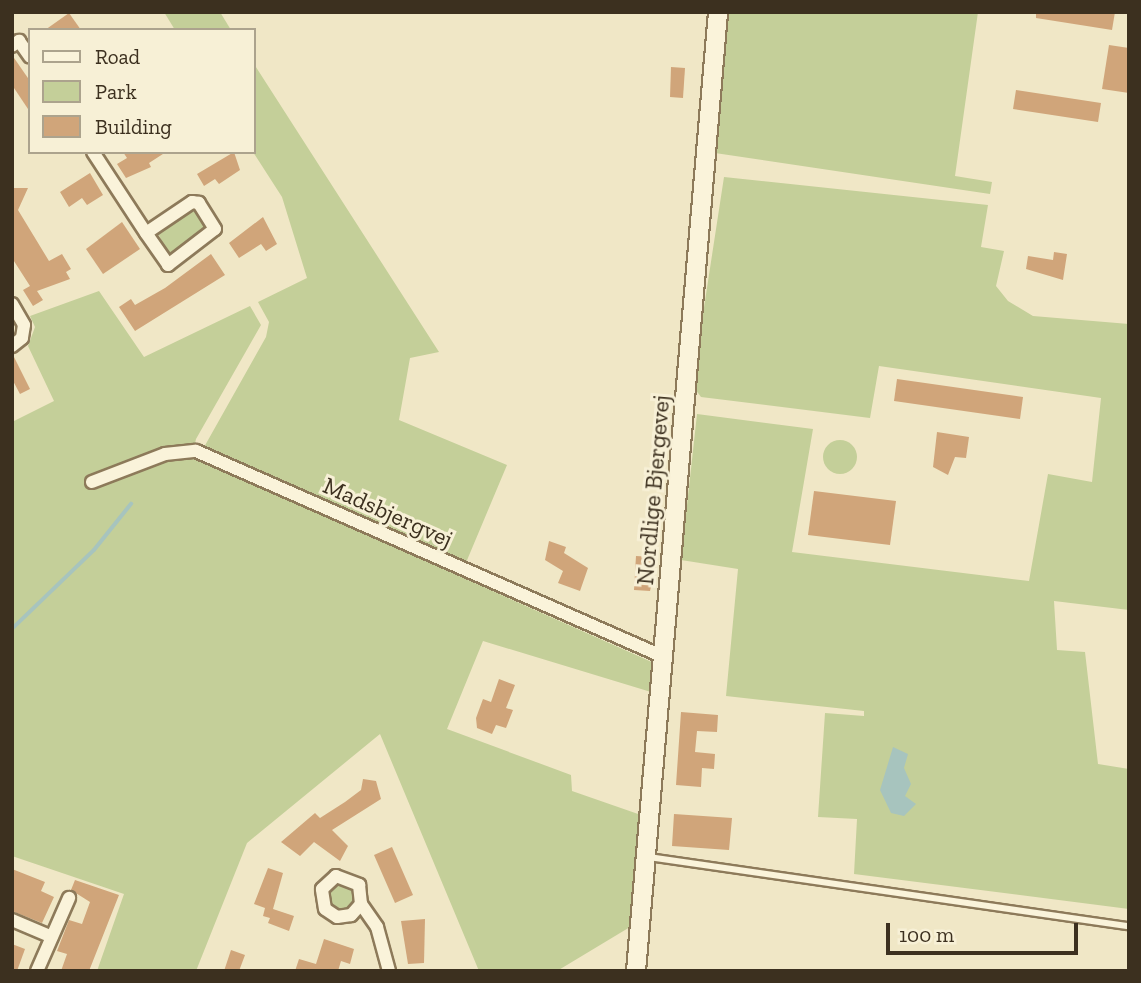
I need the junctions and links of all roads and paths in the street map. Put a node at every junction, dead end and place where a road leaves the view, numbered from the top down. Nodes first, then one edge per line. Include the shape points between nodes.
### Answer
1 (718, 12) edge
2 (12, 46) edge
3 (28, 54) edge
4 (94, 154) edge
5 (146, 233) junction
6 (12, 304) edge
7 (12, 346) edge
8 (92, 482) dead end
9 (664, 657) junction
10 (646, 857) junction
11 (69, 898) dead end
12 (361, 904) dead end
13 (12, 920) edge
14 (1129, 926) edge
15 (52, 937) junction
16 (37, 971) edge
17 (389, 971) edge
18 (636, 971) edge

1 - 9 street, Nordlige Bjergevej
2 - 3 street via 19,41
4 - 5 street
5 - 5 street via 168,265 212,236 215,229 199,204 192,202
6 - 7 street via 24,325 22,338
8 - 9 street, Madsbjergvej via 165,454 196,452
9 - 10 street, Nordlige Bjergevej
10 - 14 lane
10 - 18 street, Nordlige Bjergevej
11 - 15 street
12 - 17 street via 377,927
13 - 15 street
15 - 16 street

